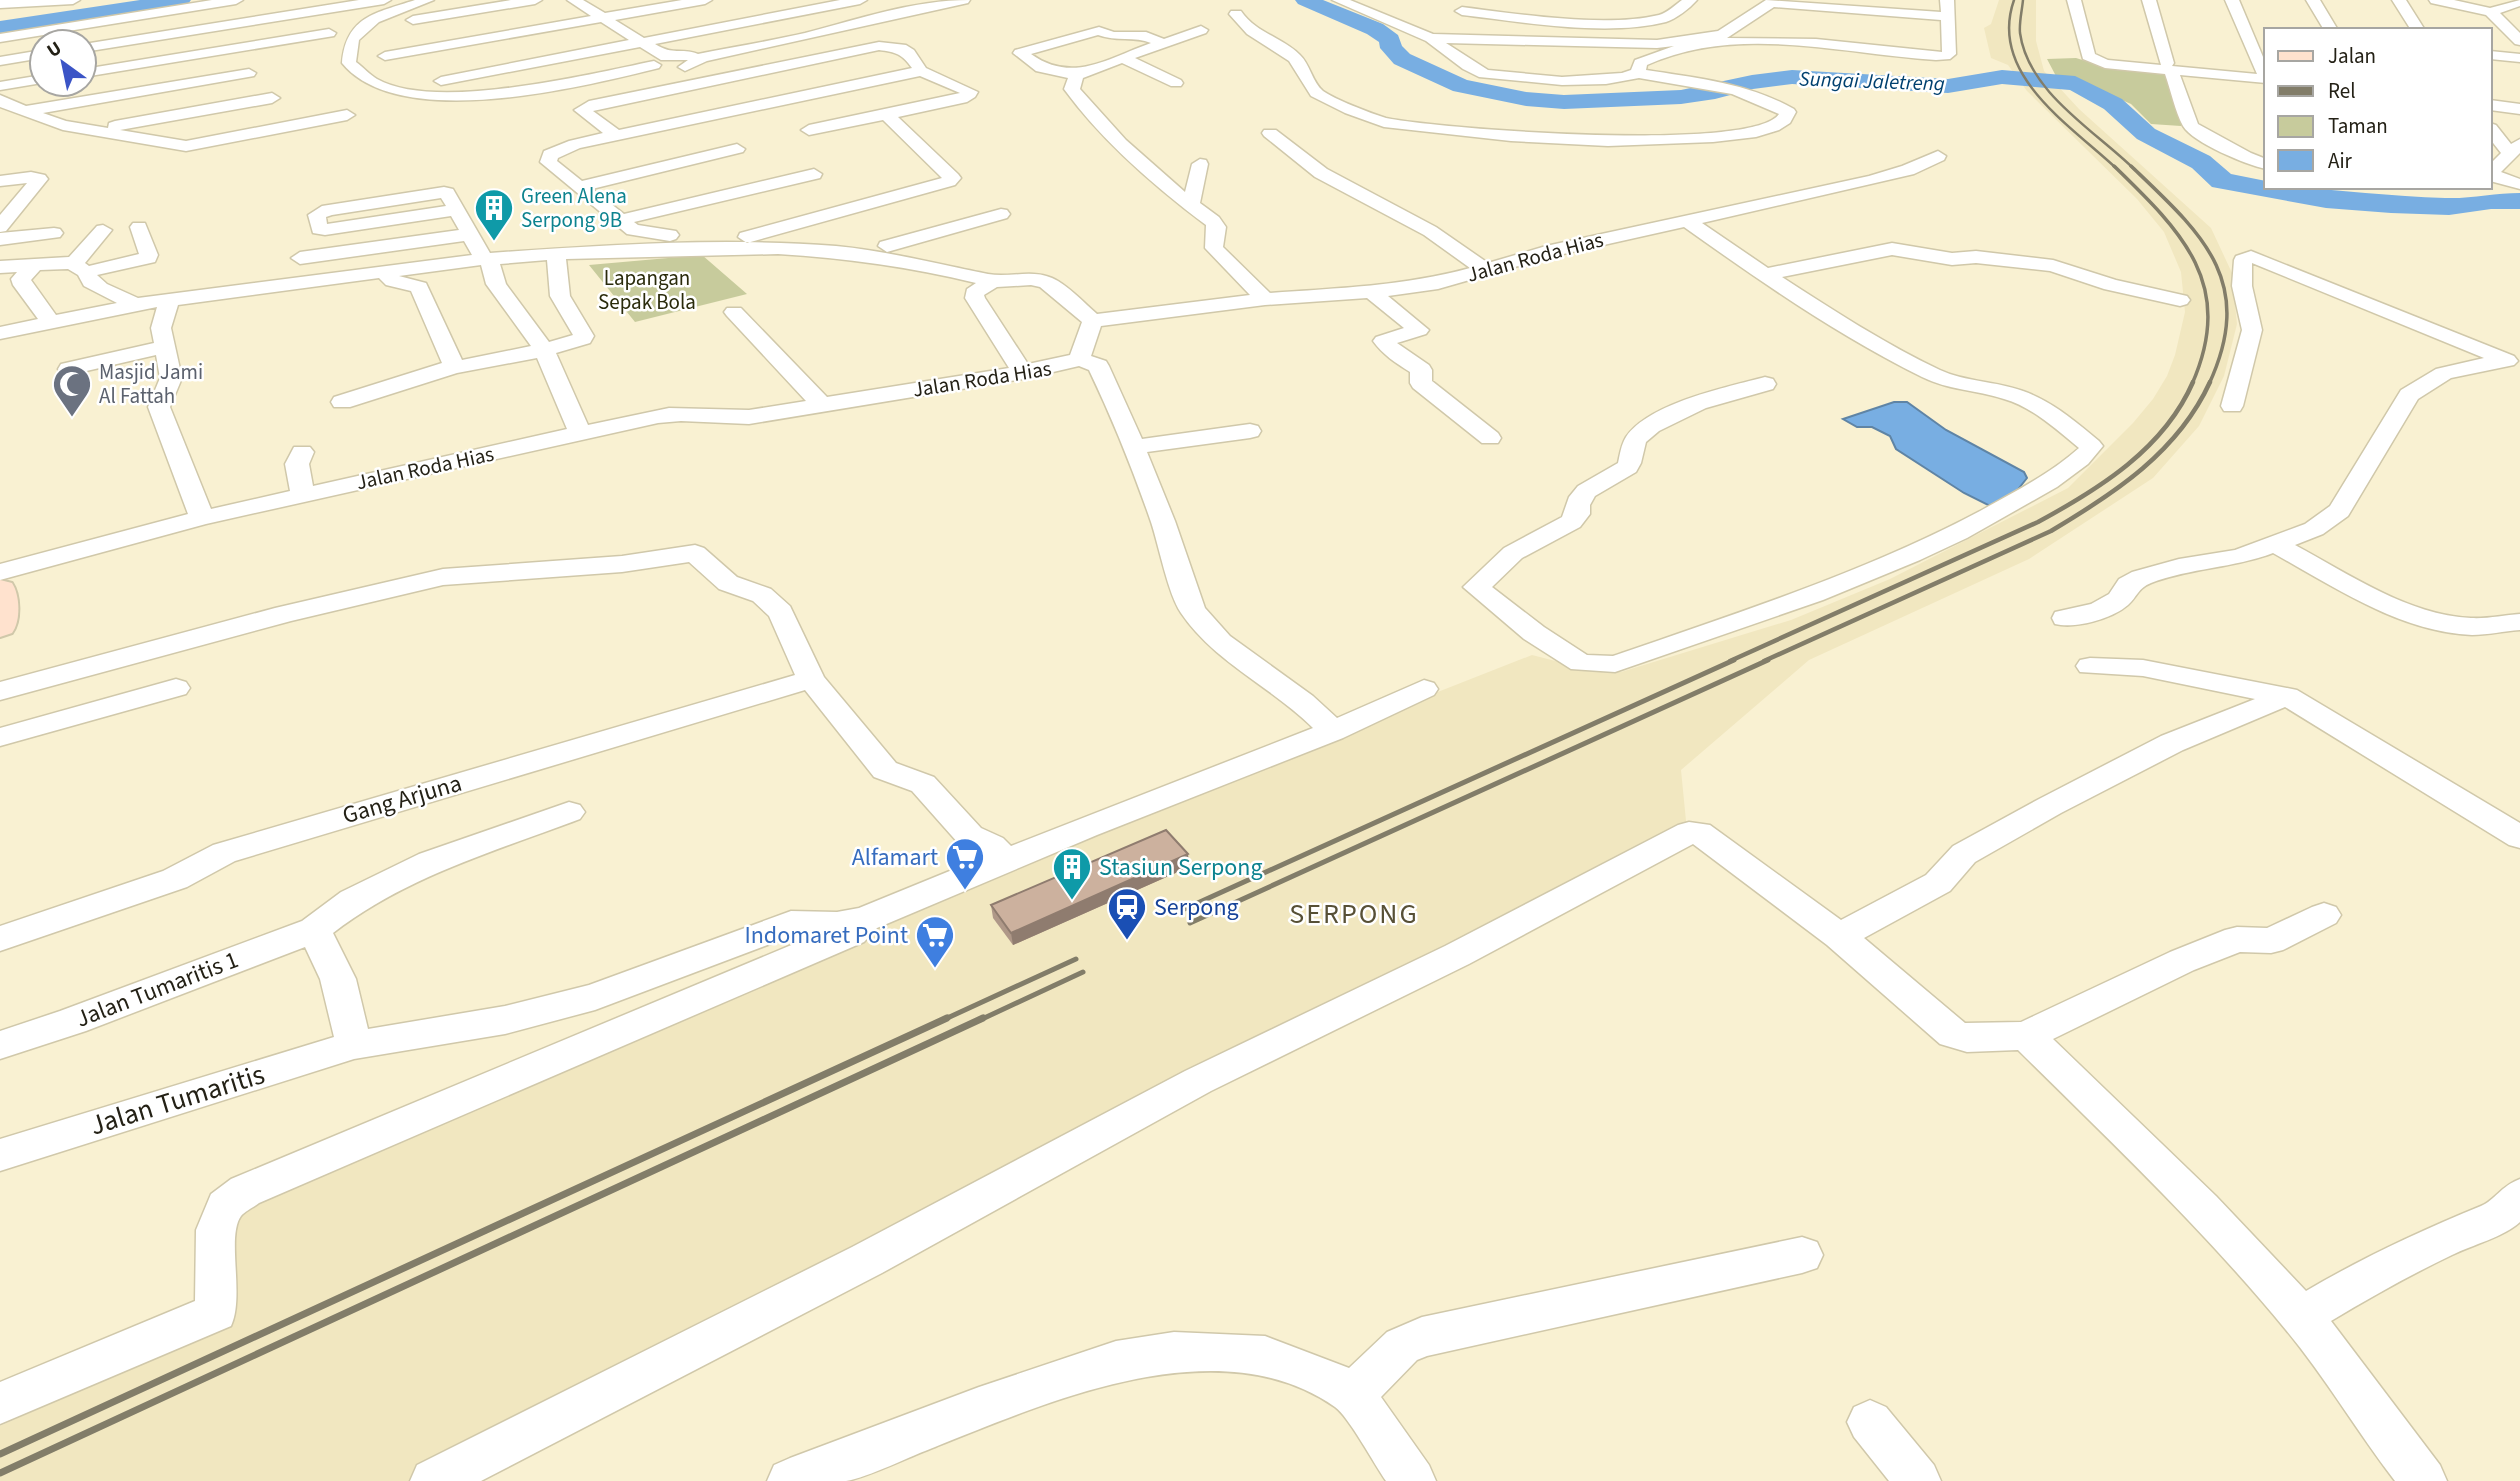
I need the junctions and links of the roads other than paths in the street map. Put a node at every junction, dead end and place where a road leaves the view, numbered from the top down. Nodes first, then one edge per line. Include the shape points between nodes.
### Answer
1 (73, 0) edge
2 (236, 0) edge
3 (384, 0) edge
4 (427, 0) edge
5 (535, 0) edge
6 (574, 0) edge
7 (705, 0) edge
8 (860, 0) edge
9 (963, 0) edge
10 (1339, 0) edge
11 (1690, 0) edge
12 (1846, 0) edge
13 (1947, 0) edge
14 (2074, 0) edge
15 (2149, 0) edge
16 (2231, 0) edge
17 (2313, 0) edge
18 (2399, 0) edge
19 (2436, 0) edge
20 (1773, 1) edge
21 (1863, 1) edge
22 (2520, 2) edge
23 (0, 4) edge
24 (1399, 5) dead end
25 (189, 7) junction
26 (1569, 9) dead end
27 (1462, 11) dead end
28 (2491, 12) junction
29 (1237, 13) dead end
30 (1378, 15) junction
31 (1929, 15) junction
32 (1946, 16) junction
33 (603, 18) junction
34 (413, 20) dead end
35 (1547, 21) junction
36 (207, 28) junction
37 (2330, 28) edge
38 (2417, 28) edge
39 (1201, 30) dead end
40 (329, 33) dead end
41 (1722, 34) junction
42 (0, 38) edge
43 (1431, 38) junction
44 (352, 41) junction
45 (640, 41) junction
46 (2520, 41) edge
47 (1164, 44) junction
48 (98, 46) edge
49 (1948, 51) junction
50 (2492, 55) edge
51 (28, 56) edge
52 (385, 57) dead end
53 (698, 58) junction
54 (2520, 58) edge
55 (1125, 59) junction
56 (0, 61) edge
57 (238, 61) junction
58 (660, 61) junction
59 (2492, 66) edge
60 (2169, 67) junction
61 (684, 68) junction
62 (2520, 69) edge
63 (920, 71) junction
64 (98, 72) edge
65 (1638, 73) junction
66 (2264, 74) edge
67 (1076, 75) junction
68 (2264, 76) edge
69 (28, 81) edge
70 (441, 81) dead end
71 (706, 81) junction
72 (1176, 83) dead end
73 (0, 86) edge
74 (2492, 95) edge
75 (2520, 98) edge
76 (0, 100) edge
77 (2492, 105) edge
78 (752, 108) junction
79 (2520, 109) edge
80 (23, 111) junction
81 (283, 111) junction
82 (886, 114) junction
83 (347, 115) dead end
84 (94, 130) junction
85 (809, 130) dead end
86 (2492, 130) edge
87 (1270, 133) dead end
88 (617, 136) junction
89 (737, 149) dead end
90 (2515, 149) edge
91 (1938, 156) dead end
92 (2264, 163) edge
93 (1200, 164) dead end
94 (2492, 172) edge
95 (814, 174) dead end
96 (2492, 174) edge
97 (0, 181) edge
98 (2520, 184) edge
99 (578, 187) junction
100 (383, 202) junction
101 (1191, 205) junction
102 (457, 210) junction
103 (1001, 214) dead end
104 (620, 220) junction
105 (386, 221) junction
106 (1687, 221) junction
107 (0, 227) edge
108 (139, 227) dead end
109 (103, 230) dead end
110 (54, 233) dead end
111 (472, 234) junction
112 (747, 237) junction
113 (0, 239) edge
114 (887, 246) junction
115 (556, 253) junction
116 (940, 254) dead end
117 (300, 258) dead end
118 (486, 259) junction
119 (36, 264) junction
120 (73, 266) junction
121 (0, 267) edge
122 (1484, 269) junction
123 (384, 272) junction
124 (1764, 275) junction
125 (992, 281) junction
126 (1371, 292) junction
127 (1265, 299) junction
128 (2180, 300) dead end
129 (169, 301) junction
130 (139, 304) junction
131 (734, 312) dead end
132 (1093, 321) junction
133 (49, 322) junction
134 (0, 332) edge
135 (165, 347) junction
136 (544, 350) junction
137 (1079, 359) junction
138 (2514, 363) edge
139 (456, 366) junction
140 (69, 369) dead end
141 (1023, 373) junction
142 (1765, 383) dead end
143 (342, 402) dead end
144 (822, 405) junction
145 (2232, 406) dead end
146 (1250, 431) dead end
147 (580, 433) junction
148 (1490, 438) dead end
149 (1132, 447) junction
150 (302, 452) dead end
151 (303, 495) junction
152 (202, 518) junction
153 (2277, 545) junction
154 (0, 572) edge
155 (0, 590) edge
156 (2065, 618) dead end
157 (2520, 622) edge
158 (0, 626) edge
159 (2090, 666) dead end
160 (811, 679) junction
161 (176, 688) dead end
162 (1424, 689) dead end
163 (0, 691) edge
164 (2287, 696) junction
165 (1333, 731) junction
166 (0, 737) edge
167 (569, 812) dead end
168 (2520, 837) edge
169 (1006, 860) junction
170 (2324, 915) dead end
171 (865, 919) junction
172 (314, 930) junction
173 (1839, 936) junction
174 (0, 939) edge
175 (2026, 1036) junction
176 (0, 1045) edge
177 (354, 1045) junction
178 (0, 1155) edge
179 (2520, 1196) edge
180 (1802, 1255) dead end
181 (2301, 1316) junction
182 (1353, 1394) junction
183 (0, 1403) edge
184 (1870, 1422) dead end
185 (433, 1481) edge
186 (790, 1481) edge
187 (1413, 1481) edge
188 (1917, 1481) edge
189 (2424, 1481) edge

1 - 23 street
2 - 25 street
3 - 36 street
4 - 44 street via 374,20
5 - 34 street
6 - 33 street
7 - 33 street
8 - 45 street
9 - 53 street
10 - 30 street
11 - 35 street via 1665,18 1650,21
12 - 21 street
13 - 32 street
14 - 60 street via 2088,56 2105,64
15 - 60 street
16 - 66 street
17 - 37 street
18 - 38 street
19 - 28 street
20 - 31 street
20 - 41 street
21 - 31 street
22 - 28 street
24 - 30 street
25 - 36 street
25 - 42 street
26 - 35 street
27 - 35 street
28 - 46 street
29 - 65 street via 1252,31 1295,58 1316,93 1384,122 1608,141 1756,132 1773,127 1788,112 1746,94
30 - 43 street
31 - 32 street
32 - 49 street
33 - 45 street
33 - 52 street
36 - 48 street
36 - 57 street
39 - 47 street
40 - 57 street
41 - 43 street via 1639,45
41 - 49 street via 1854,39
43 - 65 street via 1468,66 1494,76 1590,80
44 - 57 street
44 - 58 street via 349,63 358,75 395,90 433,96 522,91
45 - 58 street
45 - 70 street
47 - 55 street
47 - 67 street via 1146,36 1112,36 1099,31 1020,53 1041,68
49 - 65 street via 1950,54 1936,57 1824,44 1706,44 1654,54 1640,63
50 - 54 street
51 - 56 street
53 - 58 street via 689,55
53 - 61 street
55 - 67 street
55 - 72 street
57 - 64 street
57 - 80 street
57 - 81 street
58 - 61 street via 669,69
59 - 62 street
60 - 68 street
60 - 92 street via 2191,126 2245,158
61 - 71 street
63 - 71 street via 909,53 879,46
63 - 78 street
63 - 82 street via 970,94
67 - 101 street via 1072,89 1076,94 1163,185
69 - 73 street
71 - 78 street
71 - 88 street via 582,110
74 - 75 street
76 - 80 street
77 - 79 street
78 - 88 street
80 - 84 street
81 - 83 street
81 - 84 street
81 - 84 street via 186,146
82 - 85 street
82 - 112 street via 923,147 952,178 949,181
86 - 90 street
87 - 122 street via 1321,173 1430,231
88 - 99 street via 566,146 550,155 548,162
89 - 99 street
90 - 94 street
91 - 106 street, Jalan Roda Hias via 1872,180
93 - 101 street
95 - 104 street
96 - 98 street
97 - 107 street via 39,179
99 - 104 street
100 - 102 street via 440,192 447,193
100 - 105 street
100 - 105 street via 322,212 317,221 319,229 325,230
101 - 127 street via 1217,227 1214,243 1218,253
102 - 105 street
102 - 111 street
103 - 114 street
104 - 112 street via 651,235
106 - 122 street, Jalan Roda Hias
106 - 124 street
108 - 120 street via 148,258
109 - 120 street
110 - 113 street
111 - 117 street
111 - 118 street
112 - 114 street via 802,237
114 - 116 street
115 - 118 street
115 - 125 street via 813,250 916,263
115 - 136 street via 561,296 584,337
118 - 123 street
118 - 136 street via 496,285
119 - 120 street
119 - 121 street
119 - 133 street via 21,278 22,286 45,309
120 - 130 street via 100,288
122 - 126 street, Jalan Roda Hias via 1438,283
123 - 129 street
123 - 139 street via 393,281 419,287
124 - 128 street via 1892,249 1952,259 1976,257 2053,266 2110,285
124 - 142 street via 1932,374 2020,397 2091,446 2089,452 2033,491 1910,556 1817,594 1615,664 1581,663 1476,587 1513,553 1571,522 1578,514 1579,497 1625,470 1634,440 1650,427 1675,412
125 - 132 street via 1046,282
125 - 141 street via 974,293 975,298
126 - 127 street, Jalan Roda Hias
126 - 148 street via 1419,330 1383,341 1421,370 1421,383
127 - 132 street, Jalan Roda Hias
129 - 130 street
129 - 135 street via 161,323
130 - 133 street
131 - 144 street
132 - 137 street, Jalan Roda Hias
133 - 134 street
135 - 140 street
135 - 152 street via 171,378 159,407
136 - 139 street
136 - 147 street
137 - 141 street, Jalan Roda Hias
137 - 149 street via 1098,366
138 - 145 street via 2246,257 2242,286 2252,330
138 - 153 street via 2460,368 2429,377 2409,395 2339,511
139 - 143 street
141 - 144 street, Jalan Roda Hias
144 - 147 street, Jalan Roda Hias via 729,419 667,414
146 - 149 street
147 - 151 street, Jalan Roda Hias
149 - 165 street via 1163,520 1192,610 1220,642 1303,702
150 - 151 street via 297,464
151 - 152 street, Jalan Roda Hias
152 - 154 street, Jalan Roda Hias
153 - 156 street via 2141,578 2100,610
153 - 157 street via 2375,598 2433,621 2469,626
155 - 158 main road
159 - 164 street via 2143,668
160 - 163 street via 780,612 762,596 728,583 700,555 690,553 622,564 443,577 285,614
160 - 169 street via 885,770 923,784 970,836 992,846
160 - 174 street, Gang Arjuna via 224,853 155,886
161 - 166 street
162 - 165 street
164 - 168 street
164 - 173 street via 2172,743 2050,806 1964,854 1938,883
165 - 169 street
167 - 172 street, Jalan Tumaritis 1 via 430,862 353,900
169 - 171 street
170 - 175 street via 2277,939 2237,939 2182,961
171 - 177 street, Jalan Tumaritis via 837,924 791,922 595,997 505,1020
171 - 183 street via 852,933 245,1191 225,1206 216,1230 216,1312
172 - 176 street, Jalan Tumaritis 1
172 - 177 street via 338,979
173 - 175 street via 1952,1034 1967,1038
173 - 185 street via 1710,840 1689,833 1457,955 1198,1081 867,1260
175 - 181 street via 2194,1202
177 - 178 street, Jalan Tumaritis
179 - 181 street via 2497,1217 2380,1269
180 - 182 street via 1422,1337 1402,1346
181 - 189 street
182 - 186 street via 1325,1378 1265,1356 1140,1355 979,1408
182 - 187 street
184 - 188 street

